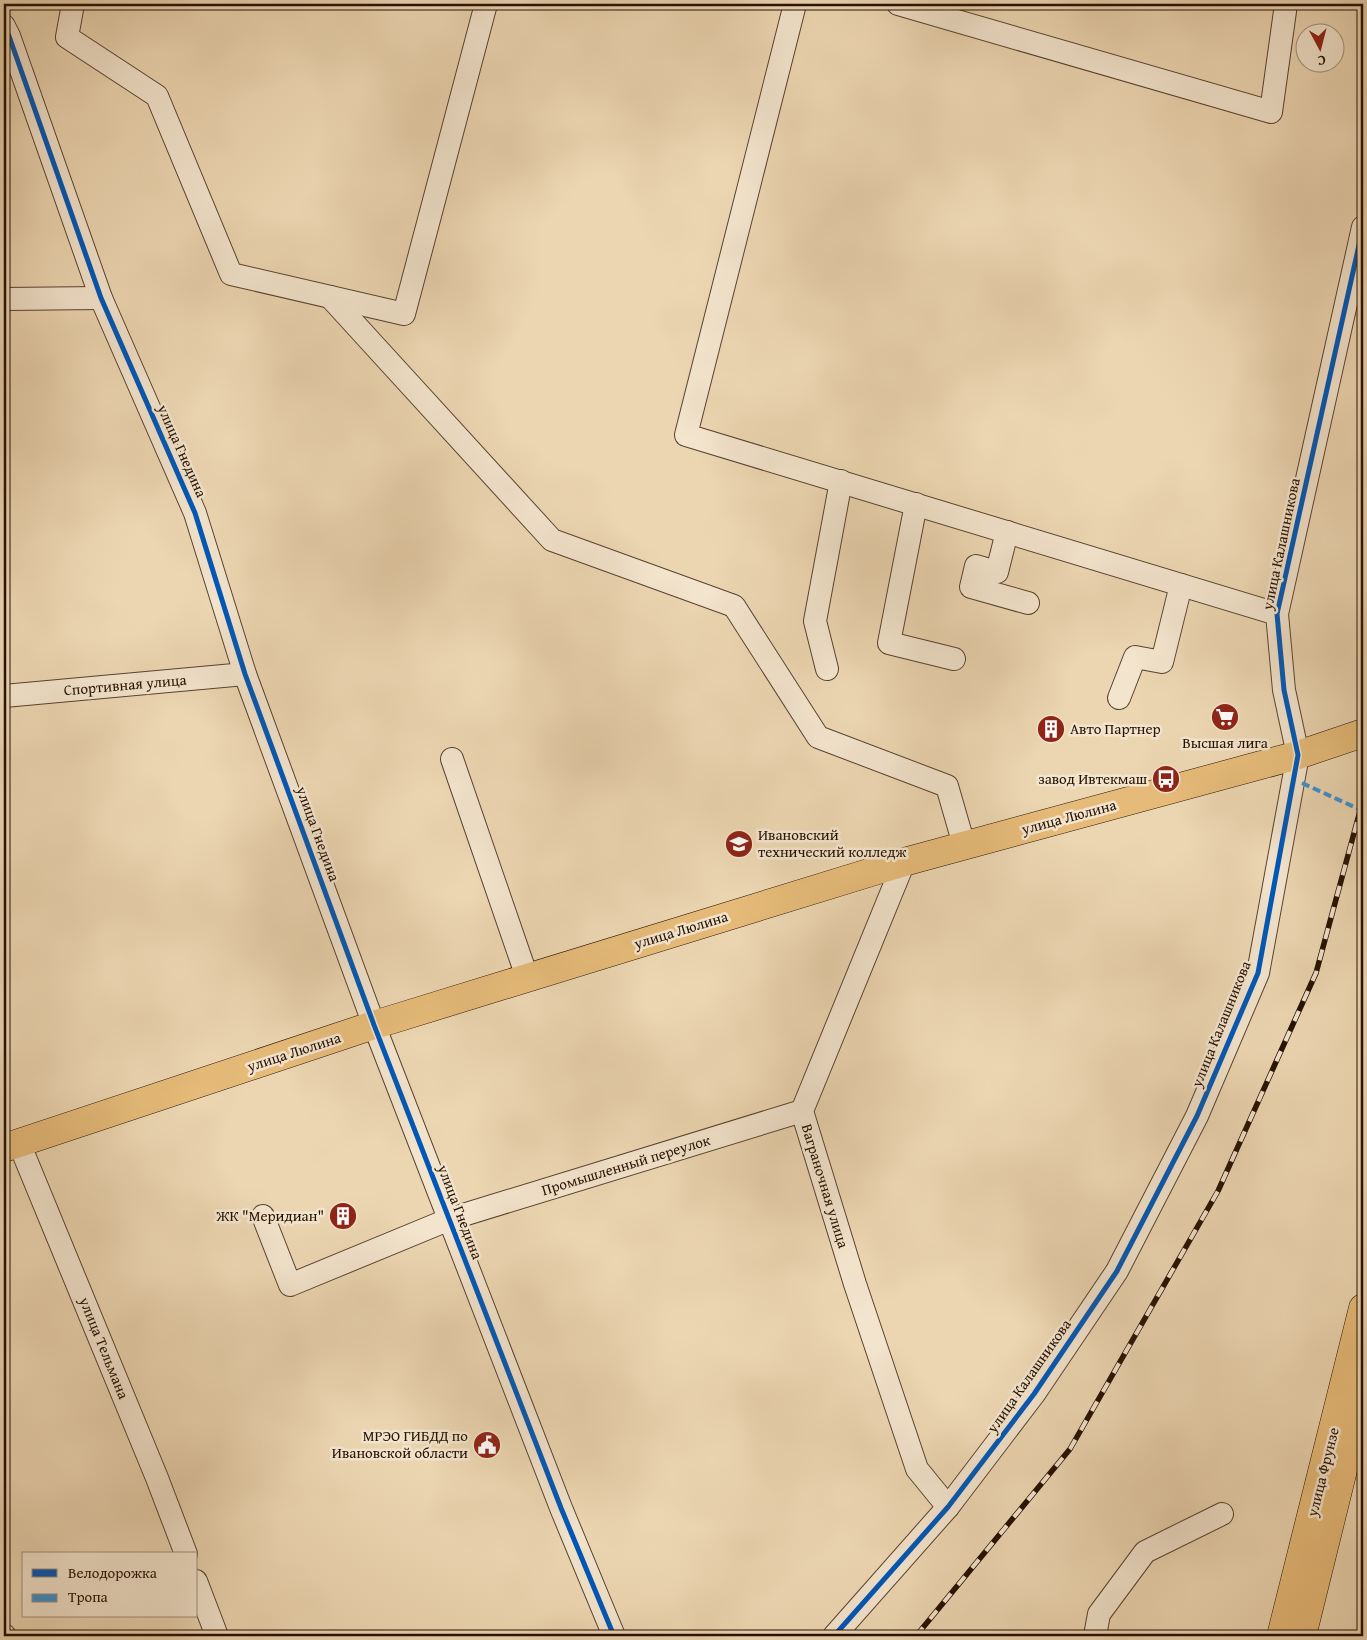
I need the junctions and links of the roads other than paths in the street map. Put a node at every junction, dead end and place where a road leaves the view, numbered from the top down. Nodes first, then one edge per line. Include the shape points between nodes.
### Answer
1 (73, 4) edge
2 (486, 4) edge
3 (795, 4) edge
4 (898, 4) edge
5 (1286, 4) edge
6 (6, 31) edge
7 (1363, 227) edge
8 (330, 297) junction
9 (101, 298) junction
10 (4, 299) edge
11 (841, 482) junction
12 (916, 504) junction
13 (1007, 532) junction
14 (1181, 585) junction
15 (1028, 603) dead end
16 (1277, 614) junction
17 (954, 659) dead end
18 (827, 669) dead end
19 (245, 674) junction
20 (4, 696) edge
21 (1119, 698) dead end
22 (1363, 733) edge
23 (1298, 755) junction
24 (452, 759) dead end
25 (964, 846) junction
26 (904, 862) junction
27 (527, 977) junction
28 (374, 1025) junction
29 (802, 1111) junction
30 (12, 1146) edge
31 (263, 1216) dead end
32 (450, 1218) junction
33 (1363, 1308) edge
34 (1363, 1389) edge
35 (1357, 1438) edge
36 (948, 1507) junction
37 (1222, 1514) dead end
38 (185, 1552) edge
39 (198, 1586) edge
40 (217, 1636) edge
41 (614, 1636) edge
42 (834, 1636) edge
43 (1095, 1636) edge
44 (1281, 1636) edge
45 (1302, 1636) edge

1 - 8 street via 67,37 157,96 231,274
2 - 8 street via 404,314
3 - 11 street via 686,435
4 - 5 street via 1271,112
6 - 9 street, улица Гнедина
7 - 16 street, улица Калашникова
8 - 25 street via 552,540 734,606 818,738 947,786
9 - 10 street
9 - 19 street, улица Гнедина via 195,513
11 - 12 street
11 - 18 street via 815,621
12 - 13 street
12 - 17 street via 889,643
13 - 14 street
13 - 15 street via 997,572 976,566 971,587
14 - 16 street
14 - 21 street via 1162,662 1135,657
16 - 23 street, улица Калашникова via 1284,690
19 - 20 street, Спортивная улица
19 - 28 street, улица Гнедина
22 - 23 main road, улица Люлина
23 - 25 main road, улица Люлина
23 - 36 street, улица Калашникова via 1258,973 1197,1116 1117,1271 1034,1394
24 - 27 street
25 - 26 main road, улица Люлина
26 - 27 main road, улица Люлина
26 - 29 street, Ваграночная улица
27 - 28 main road, улица Люлина
28 - 30 main road, улица Люлина
28 - 32 street, улица Гнедина
29 - 32 street, Промышленный переулок
29 - 36 street, Ваграночная улица via 917,1469
30 - 38 street, улица Тельмана via 157,1478
31 - 32 street, Промышленный переулок via 290,1285
32 - 41 street, улица Гнедина via 560,1508
33 - 44 main road, улица Фрунзе
34 - 35 main road, улица Фрунзе
35 - 45 main road, улица Фрунзе
36 - 42 street, улица Калашникова
37 - 43 street via 1145,1552 1099,1614
39 - 40 street

